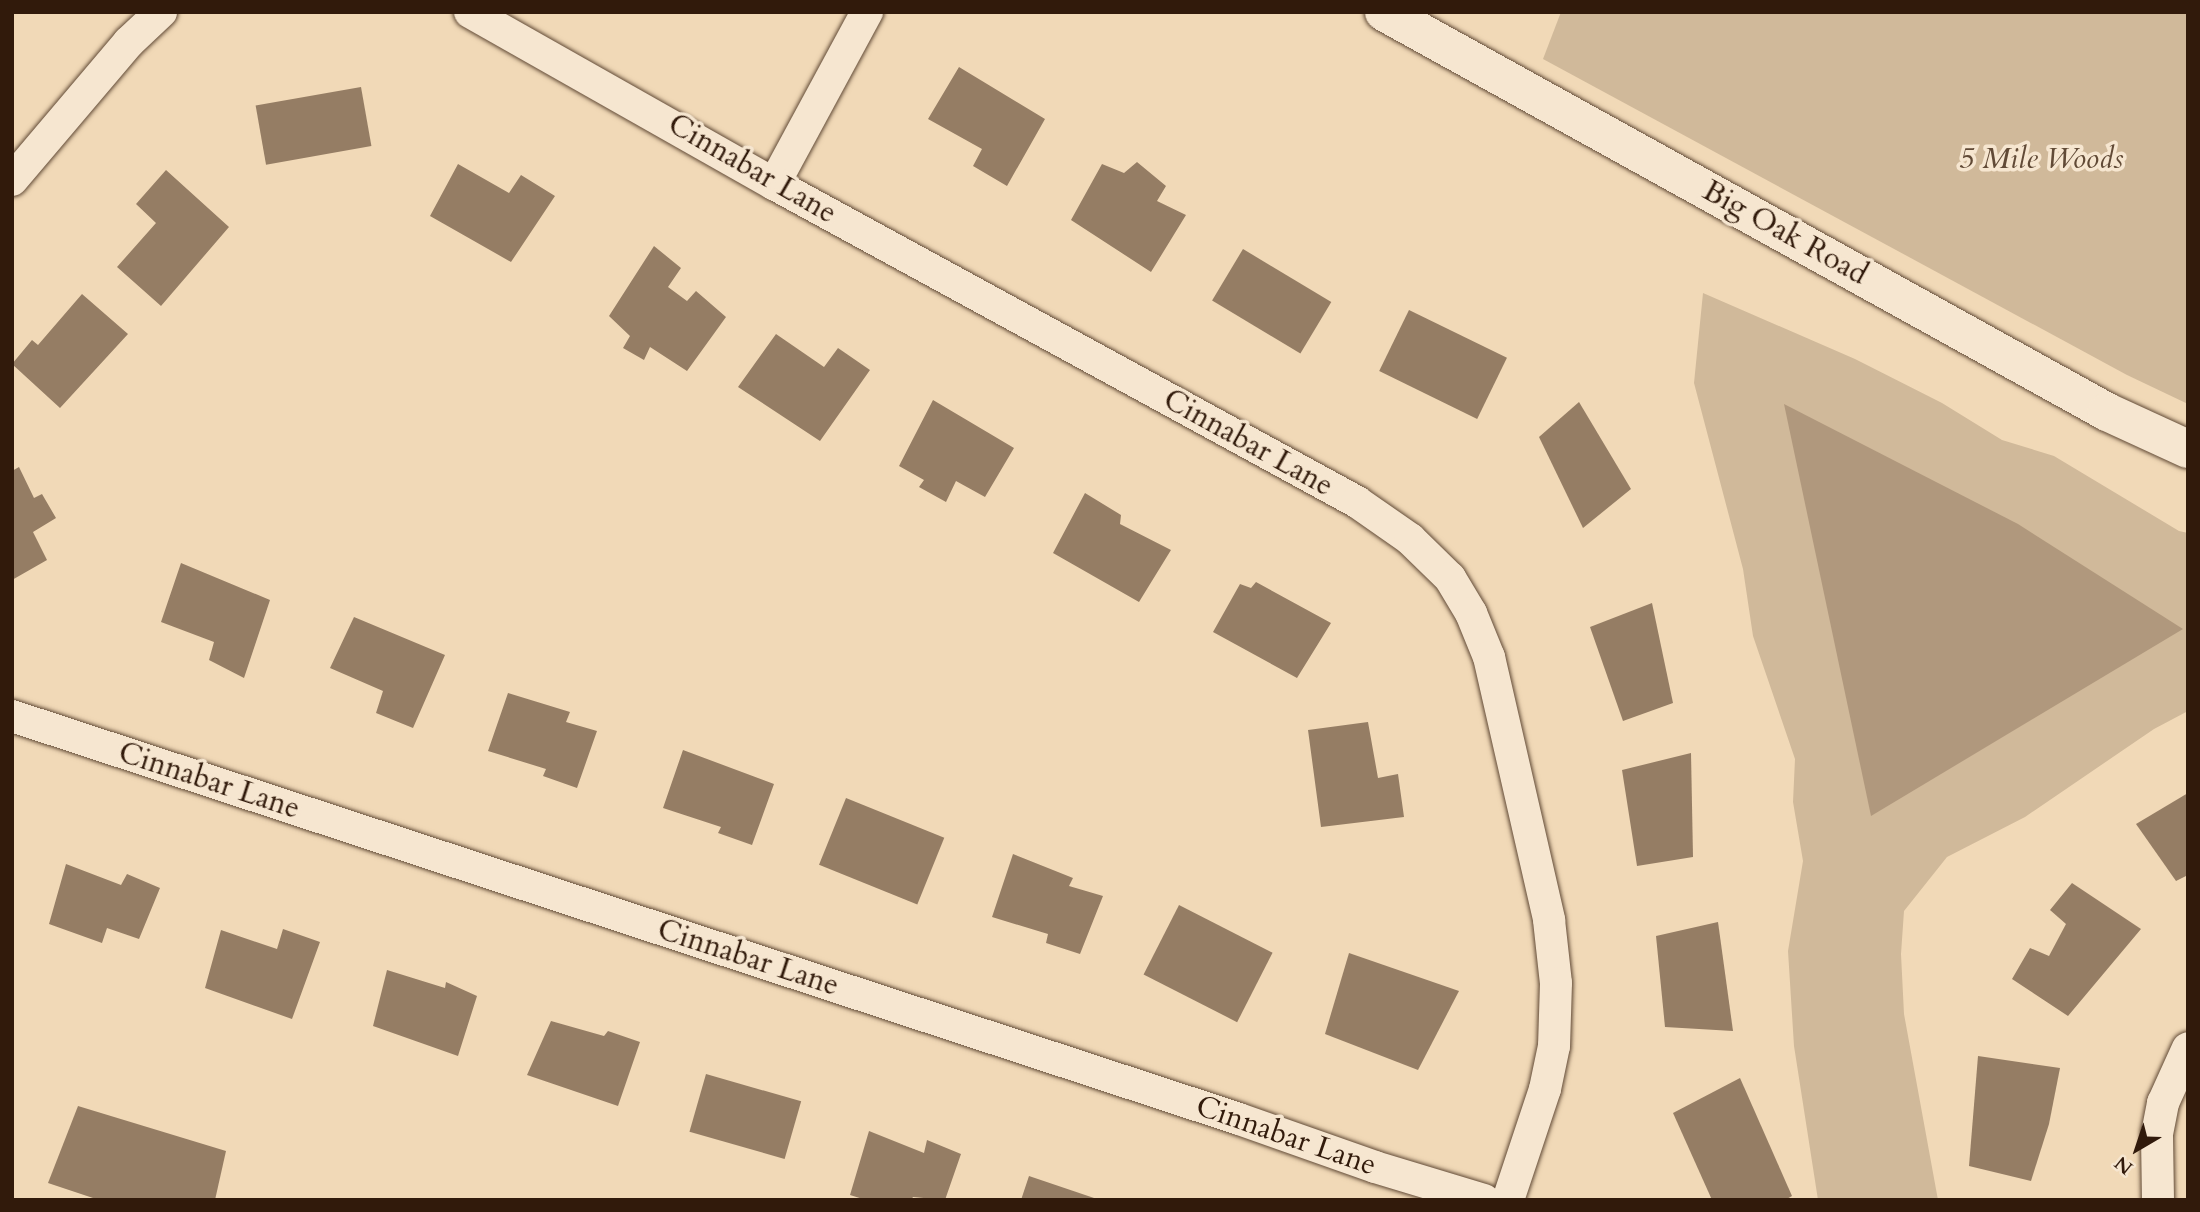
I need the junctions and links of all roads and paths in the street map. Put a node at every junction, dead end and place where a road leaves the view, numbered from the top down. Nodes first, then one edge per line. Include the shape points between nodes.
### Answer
1 (161, 12) edge
2 (470, 12) edge
3 (867, 12) edge
4 (1384, 12) edge
5 (12, 180) edge
6 (774, 184) junction
7 (2188, 449) edge
8 (12, 716) edge
9 (2188, 1048) edge
10 (1483, 1200) edge
11 (1508, 1200) edge
12 (2158, 1200) edge

1 - 5 street
2 - 6 street, Cinnabar Lane
3 - 6 street
4 - 7 street, Big Oak Road via 2108,412
6 - 11 street, Cinnabar Lane via 1357,502 1410,539 1450,578 1489,657 1549,920 1556,983 1554,1046 1545,1089
8 - 10 street, Cinnabar Lane
9 - 12 street via 2161,1113

